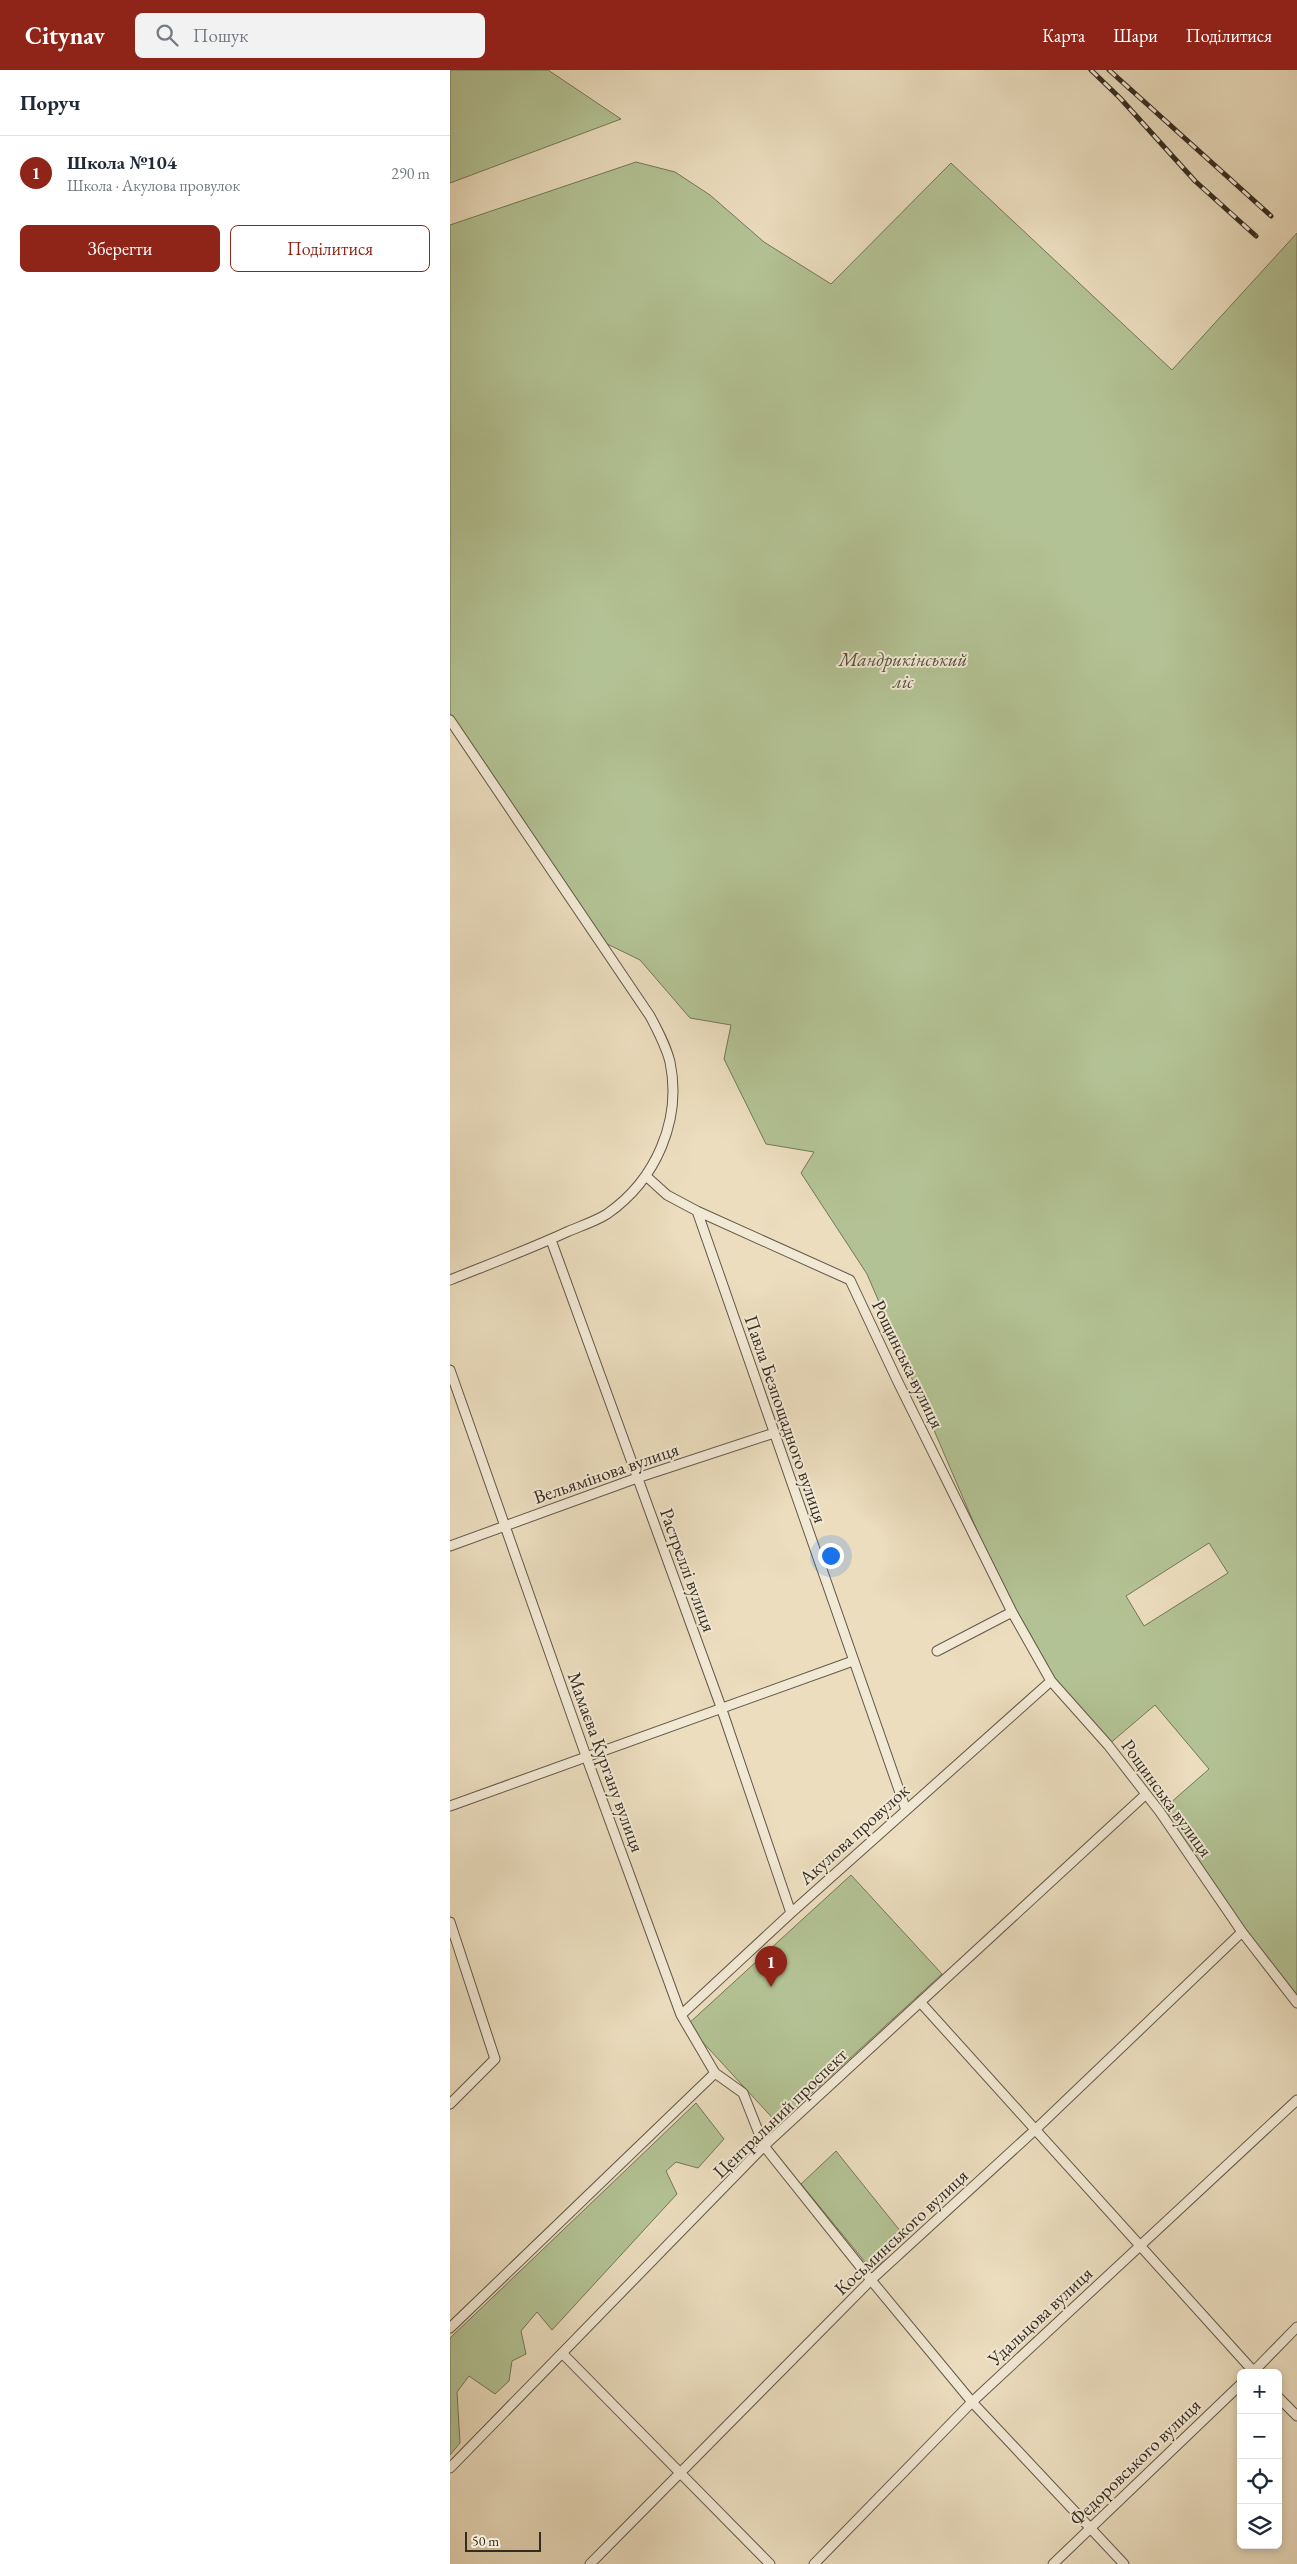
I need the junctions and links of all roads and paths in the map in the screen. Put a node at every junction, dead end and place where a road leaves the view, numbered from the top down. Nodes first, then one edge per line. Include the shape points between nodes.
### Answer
1 (450, 720) edge
2 (646, 1176) junction
3 (696, 1211) junction
4 (550, 1240) junction
5 (450, 1280) edge
6 (450, 1370) edge
7 (774, 1434) junction
8 (637, 1478) junction
9 (505, 1526) junction
10 (450, 1546) edge
11 (1012, 1612) junction
12 (937, 1651) dead end
13 (853, 1661) junction
14 (1051, 1681) junction
15 (720, 1707) junction
16 (586, 1756) junction
17 (1146, 1795) junction
18 (450, 1806) edge
19 (906, 1810) junction
20 (791, 1912) junction
21 (450, 1922) edge
22 (1242, 1932) junction
23 (921, 2003) junction
24 (1297, 2003) edge
25 (681, 2015) junction
26 (715, 2073) junction
27 (1297, 2100) edge
28 (450, 2104) edge
29 (1036, 2129) junction
30 (764, 2146) junction
31 (1140, 2245) junction
32 (871, 2280) junction
33 (1297, 2327) edge
34 (450, 2328) edge
35 (562, 2353) junction
36 (1251, 2369) edge
37 (1257, 2369) edge
38 (1237, 2388) edge
39 (1282, 2401) edge
40 (972, 2402) junction
41 (1297, 2416) edge
42 (450, 2468) edge
43 (680, 2474) junction
44 (1089, 2528) junction
45 (590, 2564) edge
46 (770, 2564) edge
47 (814, 2564) edge
48 (1053, 2564) edge
49 (1124, 2564) edge

1 - 2 street via 662,1038 670,1061 673,1091 667,1136
2 - 3 street via 667,1195
2 - 4 street via 606,1214
3 - 7 street, Павла Безпощадного вулиця
3 - 11 street, Рощинська вулиця via 850,1280
4 - 5 street
4 - 8 street, Растреллі вулиця
6 - 9 street, Мамаєва Кургану вулиця
7 - 8 street, Вельямінова вулиця
7 - 13 street, Павла Безпощадного вулиця
8 - 9 street, Вельямінова вулиця
8 - 15 street, Растреллі вулиця
9 - 10 street, Вельямінова вулиця
9 - 16 street, Мамаєва Кургану вулиця
11 - 12 street
11 - 14 street, Рощинська вулиця
13 - 15 street
13 - 19 street, Павла Безпощадного вулиця
14 - 17 street, Рощинська вулиця via 1108,1745
14 - 19 street, Акулова провулок
15 - 16 street
15 - 20 street, Растреллі вулиця
16 - 18 street
16 - 25 street, Мамаєва Кургану вулиця
17 - 22 street, Рощинська вулиця
17 - 23 street, Центральний проспект
19 - 20 street, Акулова провулок
20 - 25 street, Акулова провулок
21 - 28 street via 495,2059
22 - 24 street, Рощинська вулиця
22 - 29 street, Косьминського вулиця
23 - 29 street
23 - 30 street, Центральний проспект
25 - 26 street, Мамаєва Кургану вулиця
26 - 30 street, Мамаєва Кургану вулиця via 742,2093
26 - 34 street
27 - 31 street, Удальцова вулиця
29 - 31 street
29 - 32 street, Косьминського вулиця
30 - 32 street, Мамаєва Кургану вулиця
30 - 35 street, Центральний проспект
31 - 36 street
31 - 40 street, Удальцова вулиця
32 - 40 street, Мамаєва Кургану вулиця
32 - 43 street, Косьминського вулиця
33 - 37 street
35 - 42 street, Центральний проспект
35 - 43 street
38 - 44 street, Федоровського вулиця
39 - 41 street
40 - 44 street, Мамаєва Кургану вулиця
40 - 47 street, Удальцова вулиця
43 - 45 street, Косьминського вулиця
43 - 46 street
44 - 48 street, Федоровського вулиця
44 - 49 street, Мамаєва Кургану вулиця

